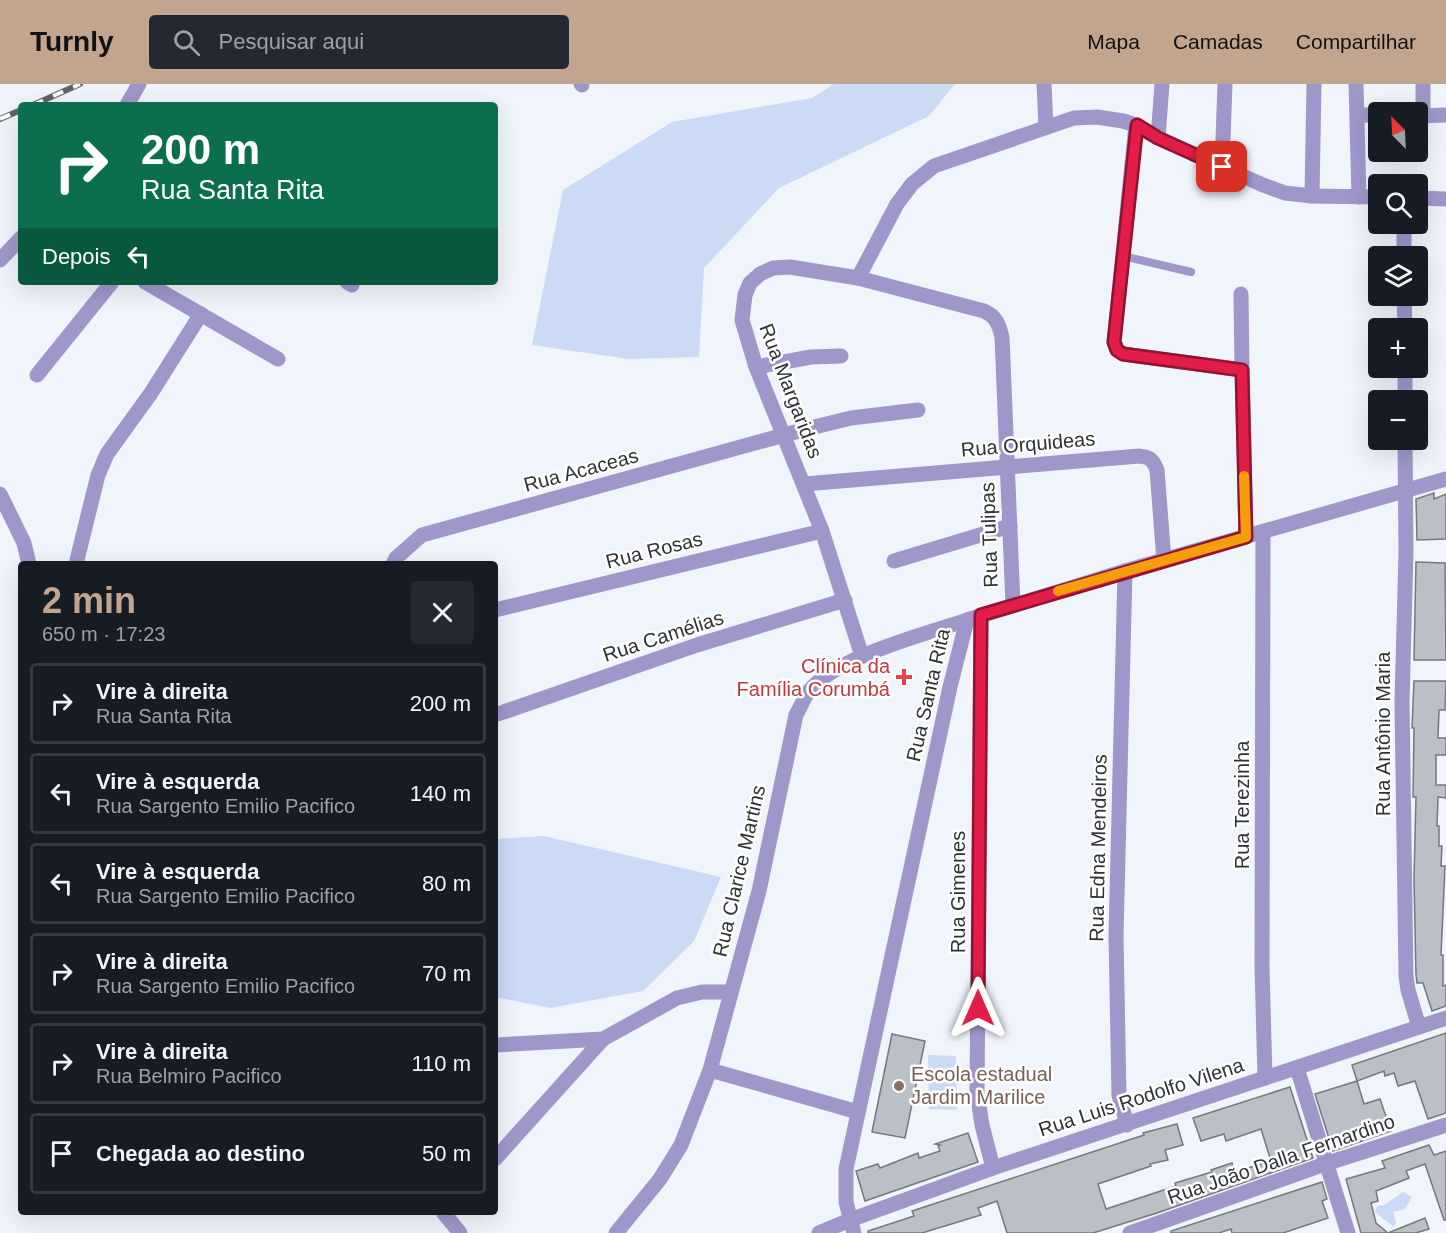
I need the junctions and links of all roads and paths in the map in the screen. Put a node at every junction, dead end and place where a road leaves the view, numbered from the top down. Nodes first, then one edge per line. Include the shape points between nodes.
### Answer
1 (139, 84) edge
2 (1044, 84) edge
3 (1162, 84) edge
4 (1225, 84) edge
5 (1314, 84) edge
6 (1356, 84) edge
7 (1423, 84) edge
8 (129, 102) edge
9 (1421, 102) edge
10 (1358, 115) junction
11 (1368, 115) edge
12 (1446, 115) edge
13 (1428, 116) edge
14 (1137, 125) junction
15 (1046, 127) junction
16 (1158, 138) junction
17 (1222, 167) junction
18 (1312, 196) junction
19 (1359, 196) junction
20 (1368, 196) edge
21 (1428, 198) edge
22 (1446, 199) edge
23 (18, 241) edge
24 (871, 254) junction
25 (1123, 256) junction
26 (0, 260) edge
27 (1191, 272) dead end
28 (858, 278) junction
29 (110, 285) edge
30 (150, 285) edge
31 (880, 285) junction
32 (1241, 294) dead end
33 (201, 314) junction
34 (996, 320) joint
35 (840, 356) dead end
36 (278, 359) dead end
37 (756, 367) junction
38 (1242, 370) junction
39 (37, 375) dead end
40 (918, 410) dead end
41 (784, 436) junction
42 (1405, 450) edge
43 (1008, 467) junction
44 (1446, 478) edge
45 (804, 484) junction
46 (1406, 491) junction
47 (0, 494) edge
48 (1010, 526) junction
49 (822, 531) junction
50 (1263, 532) junction
51 (1246, 537) junction
52 (27, 561) edge
53 (77, 561) edge
54 (394, 561) edge
55 (894, 561) dead end
56 (1164, 561) junction
57 (1125, 571) junction
58 (845, 600) junction
59 (1013, 605) junction
60 (498, 609) edge
61 (974, 617) junction
62 (861, 656) junction
63 (498, 714) edge
64 (730, 992) junction
65 (1446, 1018) edge
66 (1419, 1027) junction
67 (603, 1039) junction
68 (498, 1045) edge
69 (1296, 1068) junction
70 (710, 1070) junction
71 (1265, 1078) junction
72 (858, 1112) junction
73 (1126, 1125) junction
74 (1446, 1125) edge
75 (498, 1156) edge
76 (1325, 1164) junction
77 (993, 1168) junction
78 (446, 1215) edge
79 (852, 1226) edge
80 (460, 1233) edge
81 (616, 1233) edge
82 (819, 1233) edge
83 (1130, 1233) edge
84 (1348, 1233) edge

1 - 8 street
2 - 15 street
3 - 16 street
4 - 17 street
5 - 18 street
6 - 10 street
7 - 9 street
10 - 11 street
10 - 19 street
12 - 13 street
14 - 15 street via 1097,117 1074,118
14 - 16 street
14 - 25 street
15 - 24 street via 934,166 912,184 897,204
16 - 17 street
17 - 18 street via 1274,189
18 - 19 street
19 - 20 street
21 - 22 street
23 - 26 street
24 - 28 street
24 - 31 street
25 - 27 lane
25 - 38 street via 1114,342 1117,350 1123,354
28 - 31 street, Rua Margaridas
28 - 37 street, Rua Margaridas via 790,267 760,274 750,283 742,310
29 - 39 street
30 - 33 street
31 - 34 street, Rua Margaridas via 984,311
32 - 38 street
33 - 36 street
33 - 53 street via 107,454
34 - 43 street, Rua Tulipas via 1002,337
35 - 37 street
37 - 41 street, Rua Margaridas
38 - 51 street
40 - 41 street via 851,418
41 - 45 street, Rua Margaridas
41 - 54 street, Rua Acaceas via 422,534
42 - 46 street, Rua Antônio Maria
43 - 45 street, Rua Orquideas
43 - 48 street, Rua Tulipas
43 - 56 street, Rua Orquideas via 1148,457 1156,470
44 - 46 street
45 - 49 street, Rua Margaridas
46 - 50 street
46 - 66 street, Rua Antônio Maria via 1402,702 1406,976
47 - 52 street via 24,543
48 - 55 street
48 - 59 street, Rua Tulipas
49 - 58 street, Rua Margaridas
49 - 60 street, Rua Rosas
50 - 51 street
50 - 71 street, Rua Terezinha
51 - 56 street
56 - 57 street
57 - 59 street
57 - 73 street, Rua Edna Mendeiros via 1116,936 1119,1095
58 - 62 street, Rua Margaridas
58 - 63 street, Rua Camélias via 697,645
59 - 61 street
61 - 62 street, Rua Clarice Martins
61 - 72 street, Rua Santa Rita via 950,687
61 - 77 street, Rua Gimenes via 977,1092
62 - 64 street, Rua Clarice Martins via 829,673 808,692 796,715 759,891
64 - 67 street via 702,992 677,998
64 - 70 street, Rua Clarice Martins
65 - 66 street, Rua Luis Rodolfo Vilena
66 - 69 street, Rua Luis Rodolfo Vilena
67 - 68 street
67 - 75 street
69 - 71 street, Rua Luis Rodolfo Vilena
69 - 76 street
70 - 72 street
70 - 81 street, Rua Clarice Martins via 681,1145 660,1179
71 - 73 street, Rua Luis Rodolfo Vilena
72 - 79 street, Rua Santa Rita via 846,1169 846,1202
73 - 77 street, Rua Luis Rodolfo Vilena
74 - 76 street, Rua João Dalla Fernardino
76 - 83 street, Rua João Dalla Fernardino
76 - 84 street
77 - 79 street, Rua Luis Rodolfo Vilena
78 - 80 street
79 - 82 street, Rua Luis Rodolfo Vilena

